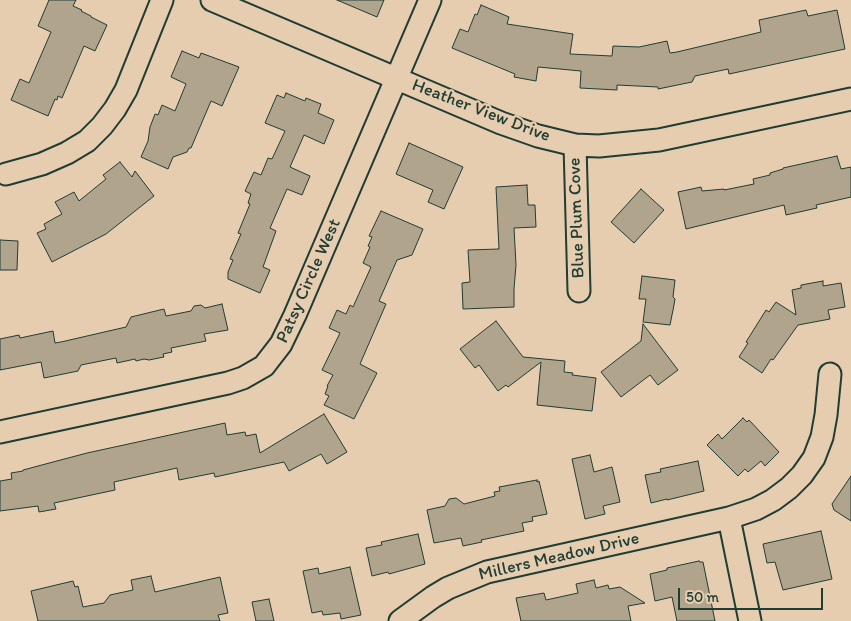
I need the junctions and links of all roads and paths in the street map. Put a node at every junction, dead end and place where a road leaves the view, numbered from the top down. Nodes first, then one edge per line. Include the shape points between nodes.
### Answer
1 (162, 0) edge
2 (212, 0) edge
3 (430, 0) edge
4 (397, 79) junction
5 (851, 99) edge
6 (575, 145) junction
7 (6, 174) dead end
8 (579, 291) dead end
9 (830, 374) dead end
10 (0, 432) edge
11 (729, 518) junction
12 (400, 621) edge
13 (750, 621) edge

1 - 7 street via 126,90 102,126 87,141 67,153
2 - 4 street, Heather View Drive
3 - 4 street, Patsy Circle West
4 - 6 street, Heather View Drive via 500,122
4 - 10 street, Patsy Circle West via 295,316 281,344 264,366 228,383
5 - 6 street, Heather View Drive via 659,140
6 - 8 street, Blue Plum Cove
9 - 11 street, Millers Meadow Drive via 822,437 810,464 790,488 773,500
11 - 12 street, Millers Meadow Drive via 487,572 448,588
11 - 13 street

